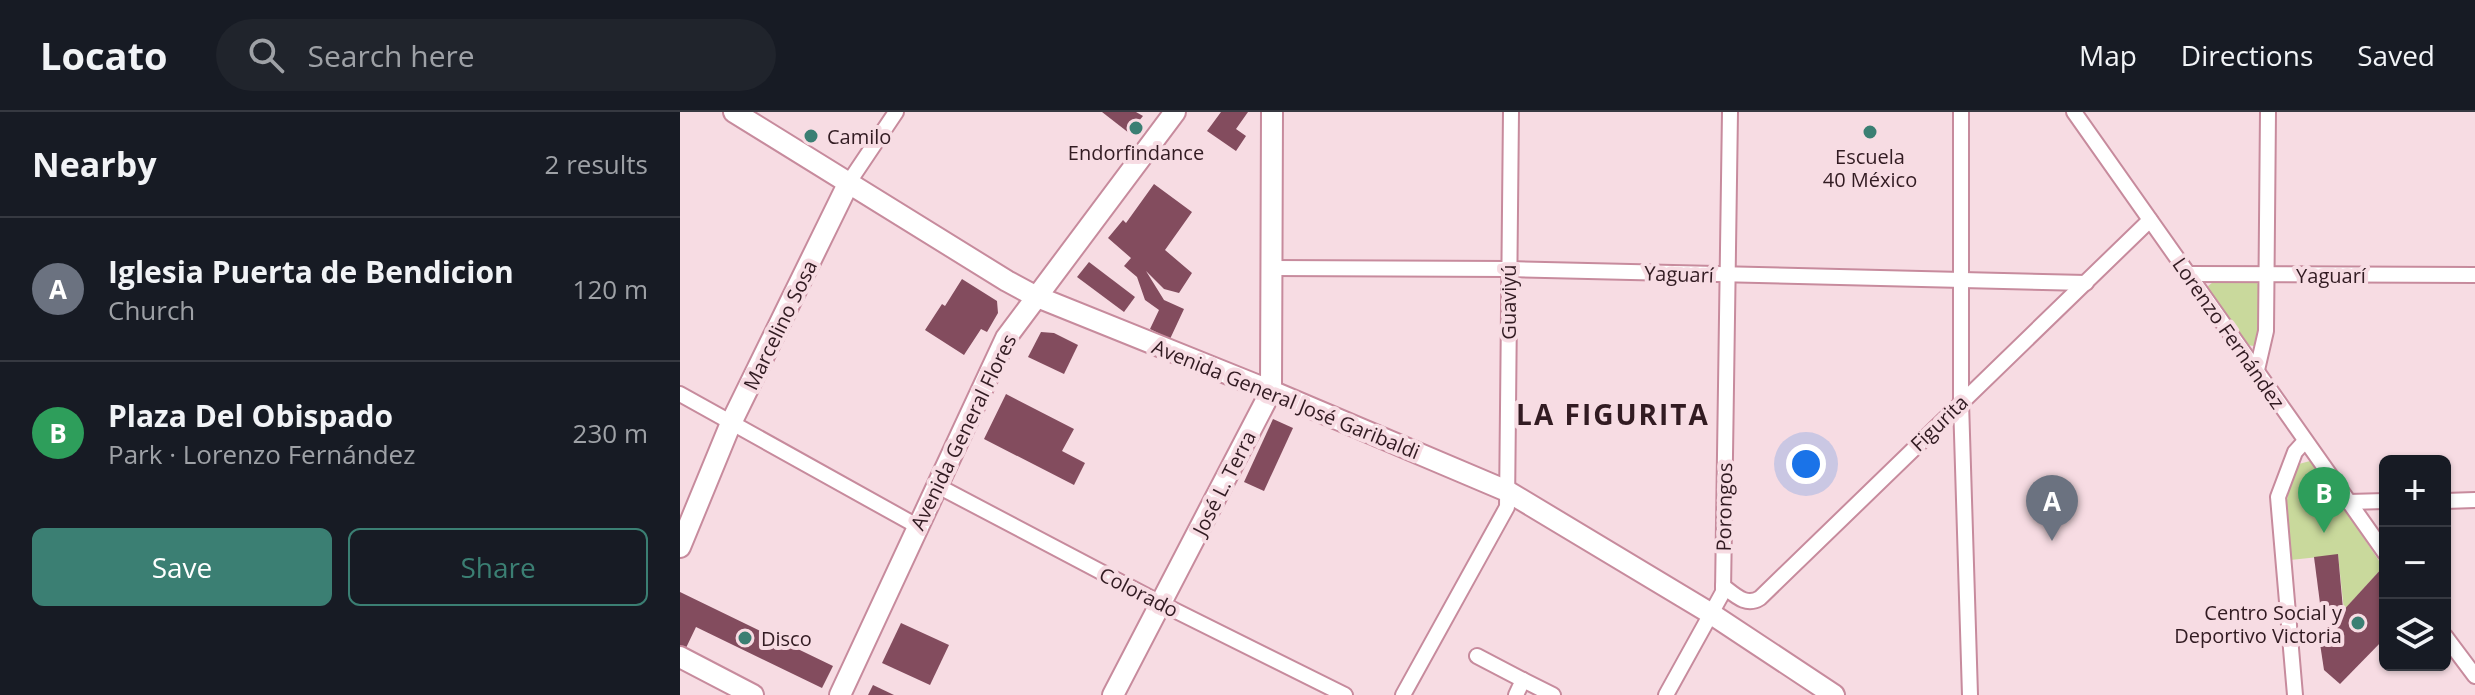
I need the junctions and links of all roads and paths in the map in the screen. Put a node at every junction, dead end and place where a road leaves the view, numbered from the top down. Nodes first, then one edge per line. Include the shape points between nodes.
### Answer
1 (734, 112) edge
2 (896, 112) edge
3 (1175, 112) edge
4 (1272, 112) edge
5 (1511, 112) edge
6 (1730, 112) edge
7 (1961, 112) edge
8 (2074, 112) edge
9 (2268, 112) edge
10 (849, 182) junction
11 (2150, 220) junction
12 (1272, 268) junction
13 (1508, 269) junction
14 (2187, 274) junction
15 (1727, 275) junction
16 (2265, 275) junction
17 (2475, 275) edge
18 (1962, 279) junction
19 (2086, 283) junction
20 (1035, 296) junction
21 (2257, 370) junction
22 (1271, 391) junction
23 (680, 394) edge
24 (1961, 402) junction
25 (731, 423) junction
26 (2305, 441) junction
27 (936, 485) junction
28 (1507, 491) junction
29 (2475, 500) edge
30 (2379, 501) edge
31 (2451, 501) edge
32 (2349, 502) junction
33 (917, 526) junction
34 (2379, 544) edge
35 (680, 547) edge
36 (1723, 586) junction
37 (1162, 604) junction
38 (1710, 613) junction
39 (2451, 644) edge
40 (1477, 656) dead end
41 (680, 657) edge
42 (2475, 676) edge
43 (1523, 680) junction
44 (753, 695) edge
45 (840, 695) edge
46 (1113, 695) edge
47 (1345, 695) edge
48 (1403, 695) edge
49 (1516, 695) edge
50 (1553, 695) edge
51 (1666, 695) edge
52 (1834, 695) edge
53 (1970, 695) edge
54 (2295, 695) edge

1 - 10 street, Avenida General José Garibaldi
2 - 10 street, Marcelino Sosa
3 - 20 street, Avenida General Flores
4 - 12 street, José L. Terra
5 - 13 street, Guaviyú
6 - 15 street, Porongos
7 - 18 street
8 - 11 street, Lorenzo Fernández
9 - 16 street
10 - 20 street, Avenida General José Garibaldi
10 - 25 street, Marcelino Sosa
11 - 14 street, Lorenzo Fernández
11 - 19 street, Figurita
12 - 13 street, Yaguarí
12 - 22 street, José L. Terra
13 - 15 street, Yaguarí
13 - 28 street, Guaviyú
14 - 16 street, Yaguarí
14 - 21 street, Lorenzo Fernández
15 - 18 street, Yaguarí
15 - 36 street, Porongos
16 - 17 street, Yaguarí
16 - 21 street via 2266,331
18 - 19 street, Yaguarí
18 - 24 street
19 - 24 street, Figurita
20 - 22 street, Avenida General José Garibaldi
20 - 27 street, Avenida General Flores via 1006,338
21 - 26 street, Lorenzo Fernández
22 - 28 street, Avenida General José Garibaldi
22 - 37 street, José L. Terra
23 - 25 street
24 - 36 street, Figurita via 1760,598 1747,602
24 - 53 street
25 - 33 street
25 - 35 street, Marcelino Sosa
26 - 32 street, Lorenzo Fernández
26 - 54 street via 2295,452 2278,497
27 - 33 street, Avenida General Flores
27 - 37 street, Colorado
28 - 38 street, Avenida General José Garibaldi
28 - 48 street, Guaviyú via 1507,507
29 - 31 street
30 - 32 street
32 - 34 street, Lorenzo Fernández
33 - 45 street, Avenida General Flores
36 - 38 street, Porongos
37 - 46 street, José L. Terra
37 - 47 street, Colorado
38 - 51 street, Porongos
38 - 52 street, Avenida General José Garibaldi
39 - 42 street
40 - 43 street
41 - 44 street
43 - 49 street
43 - 50 street

